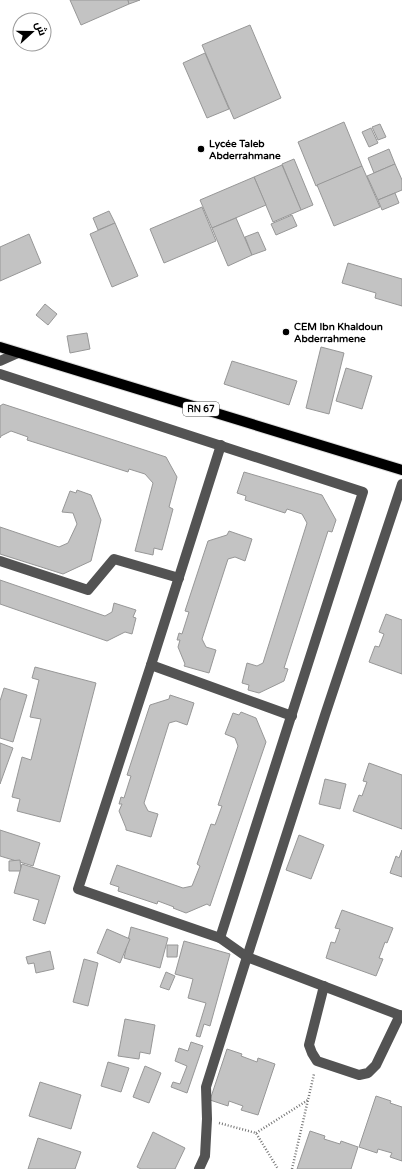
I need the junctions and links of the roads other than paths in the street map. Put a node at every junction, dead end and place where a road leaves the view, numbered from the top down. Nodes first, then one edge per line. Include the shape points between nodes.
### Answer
1 (0, 347) edge
2 (18, 353) junction
3 (0, 360) edge
4 (0, 374) edge
5 (221, 445) junction
6 (402, 470) edge
7 (402, 484) edge
8 (0, 561) edge
9 (179, 578) junction
10 (152, 665) junction
11 (292, 716) junction
12 (220, 938) junction
13 (247, 956) junction
14 (324, 986) junction
15 (401, 1016) edge
16 (199, 1169) edge

1 - 2 main road, RN 67
2 - 3 street
2 - 6 main road, RN 67
4 - 5 street
5 - 9 street
5 - 11 street via 363,492
7 - 13 street
8 - 9 street via 88,590 114,559
9 - 10 street
10 - 11 street
10 - 12 street via 78,889
11 - 12 street
12 - 13 street
13 - 14 street
13 - 16 street via 206,1086 205,1156
14 - 15 street
14 - 15 street via 309,1045 318,1060 359,1075 368,1073 376,1065

